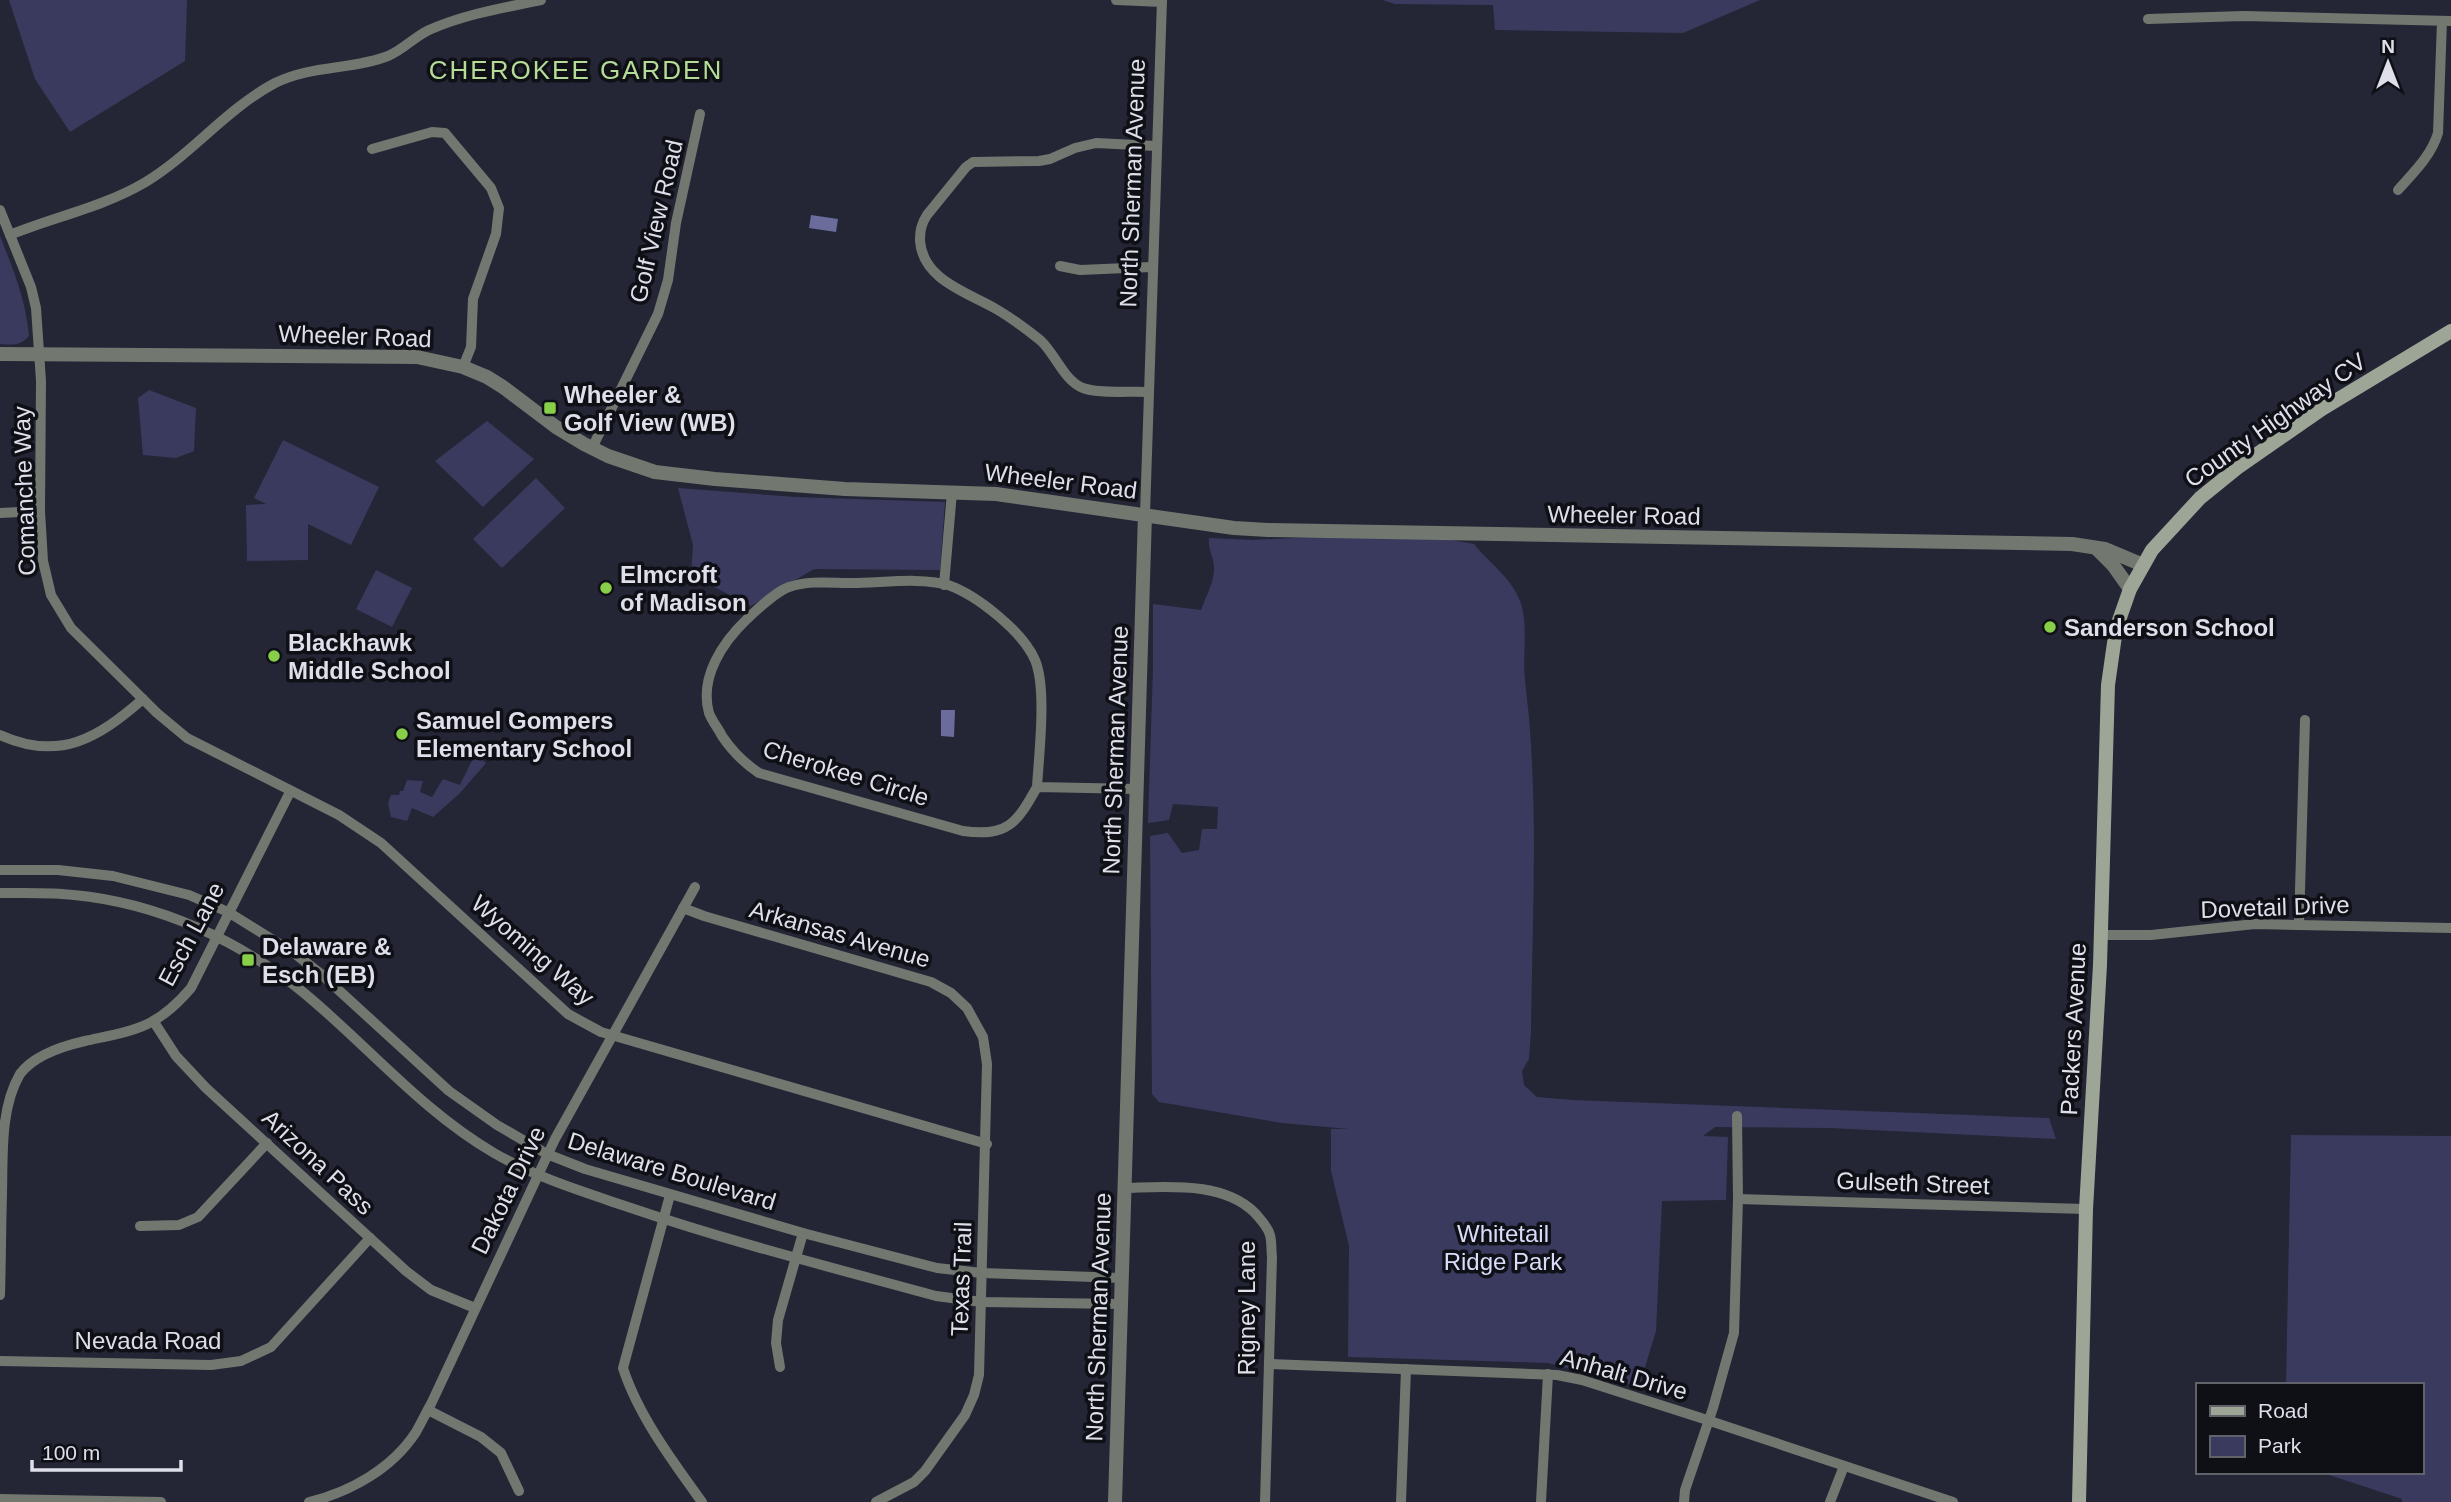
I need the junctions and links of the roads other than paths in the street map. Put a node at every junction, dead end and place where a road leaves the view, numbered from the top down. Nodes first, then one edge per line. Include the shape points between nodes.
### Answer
1 (541, 0) edge
2 (1116, 0) edge
3 (1162, 1) edge
4 (2148, 19) dead end
5 (2446, 21) edge
6 (700, 114) dead end
7 (1156, 146) junction
8 (372, 149) dead end
9 (2398, 190) dead end
10 (0, 210) edge
11 (10, 235) junction
12 (1060, 266) dead end
13 (1152, 267) junction
14 (2451, 331) edge
15 (0, 354) edge
16 (40, 355) junction
17 (463, 367) junction
18 (1147, 392) junction
19 (592, 448) junction
20 (951, 492) junction
21 (40, 511) junction
22 (0, 513) edge
23 (1144, 514) junction
24 (2095, 547) junction
25 (2143, 565) junction
26 (944, 585) junction
27 (2130, 589) junction
28 (142, 699) junction
29 (2305, 720) dead end
30 (0, 735) edge
31 (1038, 787) junction
32 (1137, 789) junction
33 (290, 792) junction
34 (0, 870) edge
35 (695, 887) dead end
36 (0, 892) edge
37 (683, 908) junction
38 (228, 912) junction
39 (2299, 925) junction
40 (2451, 928) edge
41 (2101, 934) junction
42 (216, 936) junction
43 (973, 1017) joint
44 (153, 1022) junction
45 (612, 1036) junction
46 (1737, 1116) dead end
47 (267, 1143) junction
48 (987, 1144) junction
49 (547, 1154) junction
50 (538, 1175) junction
51 (1125, 1188) junction
52 (670, 1195) junction
53 (1738, 1199) junction
54 (2086, 1209) junction
55 (664, 1219) junction
56 (140, 1226) dead end
57 (803, 1233) junction
58 (370, 1238) junction
59 (796, 1257) junction
60 (982, 1273) junction
61 (1121, 1278) junction
62 (0, 1295) edge
63 (982, 1302) junction
64 (1121, 1304) junction
65 (475, 1308) junction
66 (0, 1361) edge
67 (1269, 1364) junction
68 (780, 1367) dead end
69 (1406, 1368) junction
70 (1548, 1374) junction
71 (428, 1410) junction
72 (1707, 1420) junction
73 (1844, 1466) junction
74 (519, 1491) dead end
75 (342, 1497) edge
76 (0, 1499) edge
77 (161, 1502) edge
78 (309, 1502) edge
79 (702, 1502) edge
80 (876, 1502) edge
81 (1115, 1502) edge
82 (1265, 1502) edge
83 (1401, 1502) edge
84 (1541, 1502) edge
85 (1684, 1502) edge
86 (1830, 1502) edge
87 (1953, 1502) edge
88 (2079, 1502) edge

1 - 11 street via 478,12 428,30 390,55 310,71 276,83 146,182
2 - 3 street
3 - 7 street, North Sherman Avenue
4 - 5 street via 2243,16
5 - 9 street via 2434,148
6 - 19 street, Golf View Road via 658,314
7 - 13 street, North Sherman Avenue
7 - 18 street via 1086,144 1039,161 978,160 966,167 922,223 922,252 929,267 1043,343 1076,385 1089,390
8 - 17 street via 432,132 445,133 491,188 499,221 476,285 471,346
10 - 11 street, Comanche Way
11 - 16 street, Comanche Way via 31,287
12 - 13 street via 1080,270
13 - 18 street, North Sherman Avenue
14 - 25 main road, County Highway CV via 2322,409 2237,468 2182,515
15 - 16 street, Wheeler Road
16 - 17 street, Wheeler Road via 417,357
16 - 21 street, Comanche Way
17 - 19 street, Wheeler Road via 503,387
18 - 23 street, North Sherman Avenue
19 - 20 street, Wheeler Road via 632,465 687,477
20 - 23 street, Wheeler Road
20 - 26 street
21 - 22 street
21 - 28 street, Comanche Way via 45,574 58,608 78,637
23 - 24 street, Wheeler Road via 1268,530 2023,542
23 - 32 street, North Sherman Avenue
24 - 25 street, Wheeler Road
24 - 27 street
25 - 27 main road, Packers Avenue
26 - 31 street, Cherokee Circle via 997,613 1028,646 1037,663 1041,694
26 - 31 street, Cherokee Circle via 813,582 787,587 732,633 722,648 706,698 710,716 726,742 759,773 963,831 1002,831 1022,814
27 - 41 main road, Packers Avenue via 2116,629 2108,685
28 - 30 street via 106,730 73,743 41,746
28 - 33 street, Wyoming Way via 187,738
29 - 39 street
31 - 32 street
32 - 51 street, North Sherman Avenue
33 - 38 street, Esch Lane
33 - 45 street, Wyoming Way via 339,815 381,844 568,1014
34 - 38 street, Delaware Boulevard via 113,876 188,895
35 - 37 street, Dakota Drive
36 - 42 street, Delaware Boulevard via 104,899 168,916
37 - 43 street, Arkansas Avenue via 931,982 960,1001
37 - 45 street, Dakota Drive
38 - 42 street, Esch Lane
38 - 49 street, Delaware Boulevard via 321,974 449,1091
39 - 40 street, Dovetail Drive
39 - 41 street, Dovetail Drive via 2255,923 2151,934
41 - 54 main road, Packers Avenue
42 - 44 street, Esch Lane via 191,988 174,1008
42 - 50 street, Delaware Boulevard via 304,993 460,1130
43 - 48 street, Texas Trail via 988,1064
44 - 47 street, Arizona Pass via 206,1088
44 - 62 street, Esch Lane via 54,1050 20,1074 7,1105 2,1138
45 - 48 street, Wyoming Way
45 - 49 street, Dakota Drive
46 - 53 street
47 - 56 street via 198,1217 179,1225
47 - 58 street, Arizona Pass
48 - 60 street, Texas Trail
49 - 50 street, Dakota Drive
49 - 52 street, Delaware Boulevard
50 - 55 street, Delaware Boulevard
50 - 65 street, Dakota Drive
51 - 61 street, North Sherman Avenue
51 - 67 street, Rigney Lane via 1223,1193 1260,1218 1270,1234 1272,1257
52 - 55 street
52 - 57 street, Delaware Boulevard
53 - 54 street, Gulseth Street
53 - 72 street via 1734,1334
54 - 88 main road, Packers Avenue
55 - 59 street, Delaware Boulevard
55 - 79 street via 623,1368 643,1414
57 - 59 street
57 - 60 street, Delaware Boulevard via 937,1268
58 - 65 street, Arizona Pass via 431,1290
58 - 66 street, Nevada Road via 271,1347 241,1361 211,1365
59 - 63 street, Delaware Boulevard via 936,1296
59 - 68 street via 776,1335
60 - 61 street, Delaware Boulevard
60 - 63 street, Texas Trail
61 - 64 street, North Sherman Avenue
63 - 64 street, Delaware Boulevard
63 - 80 street, Texas Trail via 979,1375 965,1415 914,1482
64 - 81 street, North Sherman Avenue
65 - 71 street, Dakota Drive
67 - 69 street, Anhalt Drive
67 - 82 street, Rigney Lane
69 - 70 street, Anhalt Drive
69 - 83 street
70 - 72 street, Anhalt Drive via 1582,1380
70 - 84 street
71 - 74 street via 481,1437 501,1453
71 - 75 street, Dakota Drive via 397,1454
72 - 73 street, Anhalt Drive
72 - 85 street
73 - 86 street
73 - 87 street, Anhalt Drive
75 - 78 street, Dakota Drive
76 - 77 street

